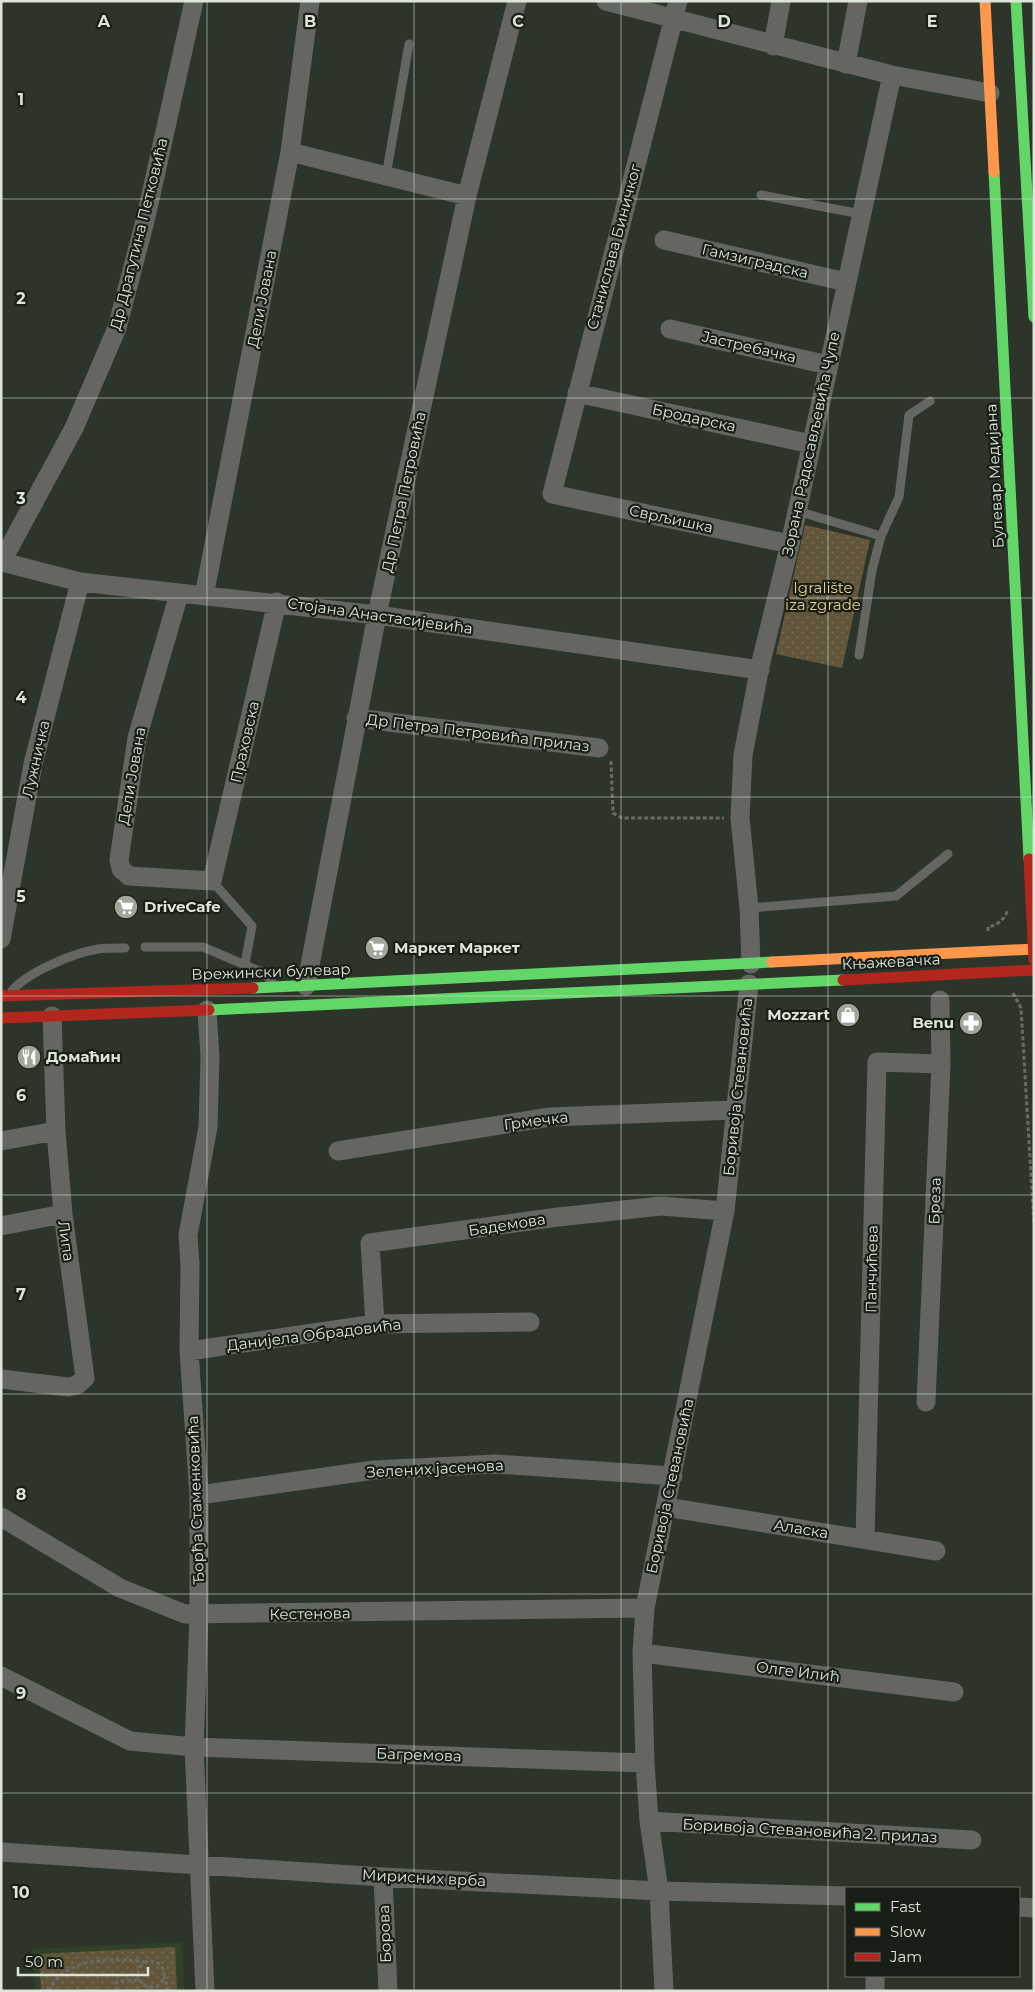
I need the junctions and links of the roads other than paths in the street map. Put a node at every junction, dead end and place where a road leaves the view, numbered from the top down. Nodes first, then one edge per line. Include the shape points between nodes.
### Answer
1 (194, 1) edge
2 (310, 1) edge
3 (517, 1) edge
4 (606, 1) edge
5 (781, 1) edge
6 (858, 1) edge
7 (985, 1) edge
8 (1016, 1) edge
9 (676, 10) edge
10 (409, 44) dead end
11 (773, 46) junction
12 (846, 64) junction
13 (892, 75) junction
14 (990, 93) junction
15 (290, 152) junction
16 (386, 176) junction
17 (761, 195) dead end
18 (467, 196) junction
19 (861, 214) junction
20 (664, 240) dead end
21 (846, 282) junction
22 (1034, 317) edge
23 (670, 329) dead end
24 (828, 365) junction
25 (577, 393) junction
26 (930, 400) dead end
27 (811, 444) junction
28 (552, 494) joint
29 (797, 512) junction
30 (881, 536) junction
31 (790, 544) junction
32 (1, 562) edge
33 (80, 582) junction
34 (179, 594) junction
35 (204, 596) junction
36 (277, 602) junction
37 (377, 615) junction
38 (859, 655) dead end
39 (760, 670) junction
40 (356, 718) junction
41 (599, 748) road end
42 (948, 854) dead end
43 (212, 881) junction
44 (749, 908) junction
45 (1, 939) edge
46 (145, 947) dead end
47 (125, 948) dead end
48 (1034, 949) edge
49 (1034, 960) edge
50 (245, 964) junction
51 (751, 964) junction
52 (1034, 970) edge
53 (749, 984) junction
54 (306, 986) junction
55 (277, 987) junction
56 (5, 996) edge
57 (940, 1000) dead end
58 (207, 1010) junction
59 (52, 1016) junction
60 (1, 1018) edge
61 (940, 1064) junction
62 (735, 1110) junction
63 (56, 1131) junction
64 (1, 1141) edge
65 (338, 1151) dead end
66 (725, 1211) junction
67 (62, 1214) junction
68 (1, 1226) edge
69 (530, 1322) dead end
70 (375, 1324) junction
71 (188, 1351) junction
72 (1, 1379) edge
73 (926, 1402) dead end
74 (673, 1476) junction
75 (199, 1495) junction
76 (666, 1507) junction
77 (1, 1517) edge
78 (865, 1539) junction
79 (936, 1551) dead end
80 (645, 1608) junction
81 (200, 1616) junction
82 (642, 1653) junction
83 (1, 1676) edge
84 (954, 1692) dead end
85 (194, 1747) junction
86 (645, 1763) junction
87 (649, 1821) junction
88 (972, 1840) dead end
89 (1, 1852) edge
90 (198, 1863) junction
91 (383, 1877) junction
92 (659, 1891) junction
93 (845, 1896) edge
94 (1020, 1907) edge
95 (1034, 1908) edge
96 (875, 1977) edge
97 (205, 1991) edge
98 (388, 1991) edge
99 (664, 1991) edge
100 (875, 1991) edge

1 - 32 street, Др Драгутина Петковића via 146,217 117,328 74,428
2 - 15 street, Дели Јована
3 - 18 street, Др Петра Петровића
4 - 9 street
5 - 11 street
6 - 12 street
7 - 14 main road, Булевар Медијана
8 - 22 main road
9 - 11 street
9 - 25 street, Станислава Биничког
10 - 16 lane
11 - 12 street
12 - 13 street
13 - 14 street
13 - 19 street, Зорана Радосављевића Чупе
14 - 48 main road, Булевар Медијана
15 - 16 street
15 - 35 street, Дели Јована
16 - 18 street
17 - 19 lane
18 - 37 street, Др Петра Петровића
19 - 21 street, Зорана Радосављевића Чупе
20 - 21 street, Гамзиградска
21 - 24 street, Зорана Радосављевића Чупе
23 - 24 street, Јастребачка
24 - 27 street, Зорана Радосављевића Чупе
25 - 27 street, Бродарска
25 - 28 street, Станислава Биничког
26 - 30 lane via 910,415 899,497
27 - 29 street, Зорана Радосављевића Чупе
28 - 31 street, Сврљишка
29 - 30 lane
29 - 31 street, Зорана Радосављевића Чупе
30 - 38 lane via 872,570
31 - 39 street, Зорана Радосављевића Чупе
32 - 33 street, Стојана Анастасијевића
33 - 34 street, Стојана Анастасијевића
33 - 45 street, Лужничка via 33,764
34 - 35 street, Стојана Анастасијевића
34 - 43 street, Дели Јована via 137,738 119,860 121,869 129,876
35 - 36 street, Стојана Анастасијевића
36 - 37 street, Стојана Анастасијевића
36 - 43 street, Праховска
37 - 39 street, Стојана Анастасијевића
37 - 40 street, Др Петра Петровића
39 - 44 street, Зорана Радосављевића Чупе via 743,755 740,818
40 - 41 street, Др Петра Петровића прилаз
40 - 54 street, Др Петра Петровића
42 - 44 lane via 896,896
43 - 50 lane via 252,926
44 - 51 street, Зорана Радосављевића Чупе
46 - 50 lane via 203,946
47 - 56 lane via 98,949 71,956 18,983
48 - 49 main road, Булевар Медијана
48 - 51 main road, Књажевачка
50 - 55 lane via 264,973
51 - 54 main road, Врежински булевар
52 - 53 main road, Књажевачка
53 - 58 main road
53 - 62 street, Боривоја Стевановића
54 - 55 main road, Врежински булевар
55 - 56 main road, Врежински булевар
57 - 61 street, Бреза
58 - 59 main road
58 - 71 street, Ђорђа Стаменковића via 210,1093 204,1157 188,1235
59 - 60 main road
59 - 63 street, Липа
61 - 73 street, Бреза
61 - 78 street, Панчићева via 877,1062
62 - 65 street, Грмечка via 550,1117
62 - 66 street, Боривоја Стевановића
63 - 64 street
63 - 67 street, Липа
66 - 70 street, Бадемова via 661,1206 370,1243
66 - 74 street, Боривоја Стевановића
67 - 68 street
67 - 72 street, Липа via 85,1378 68,1387
69 - 70 street, Данијела Обрадовића
70 - 71 street, Данијела Обрадовића
71 - 75 street, Ђорђа Стаменковића
74 - 75 street, Зелених јасенова via 496,1464 374,1470
74 - 76 street, Боривоја Стевановића
75 - 81 street, Ђорђа Стаменковића
76 - 78 street, Аласка
76 - 80 street, Боривоја Стевановића
77 - 81 street, Кестенова via 120,1588 166,1608
78 - 79 street, Аласка
80 - 81 street, Кестенова
80 - 82 street, Боривоја Стевановића
81 - 85 street, Ђорђа Стаменковића
82 - 84 street, Олге Илић
82 - 86 street, Боривоја Стевановића
83 - 85 street, Багремова via 130,1741
85 - 86 street, Багремова
85 - 90 street, Ђорђа Стаменковића
86 - 87 street, Боривоја Стевановића
87 - 88 street, Боривоја Стевановића 2. прилаз
87 - 92 street, Боривоја Стевановића
89 - 90 street, Мирисних врба
90 - 91 street, Мирисних врба
90 - 97 street, Ђорђа Стаменковића
91 - 92 street, Мирисних врба
91 - 98 street, Борова
92 - 93 street, Мирисних врба
92 - 99 street, Боривоја Стевановића
94 - 95 street
96 - 100 street

